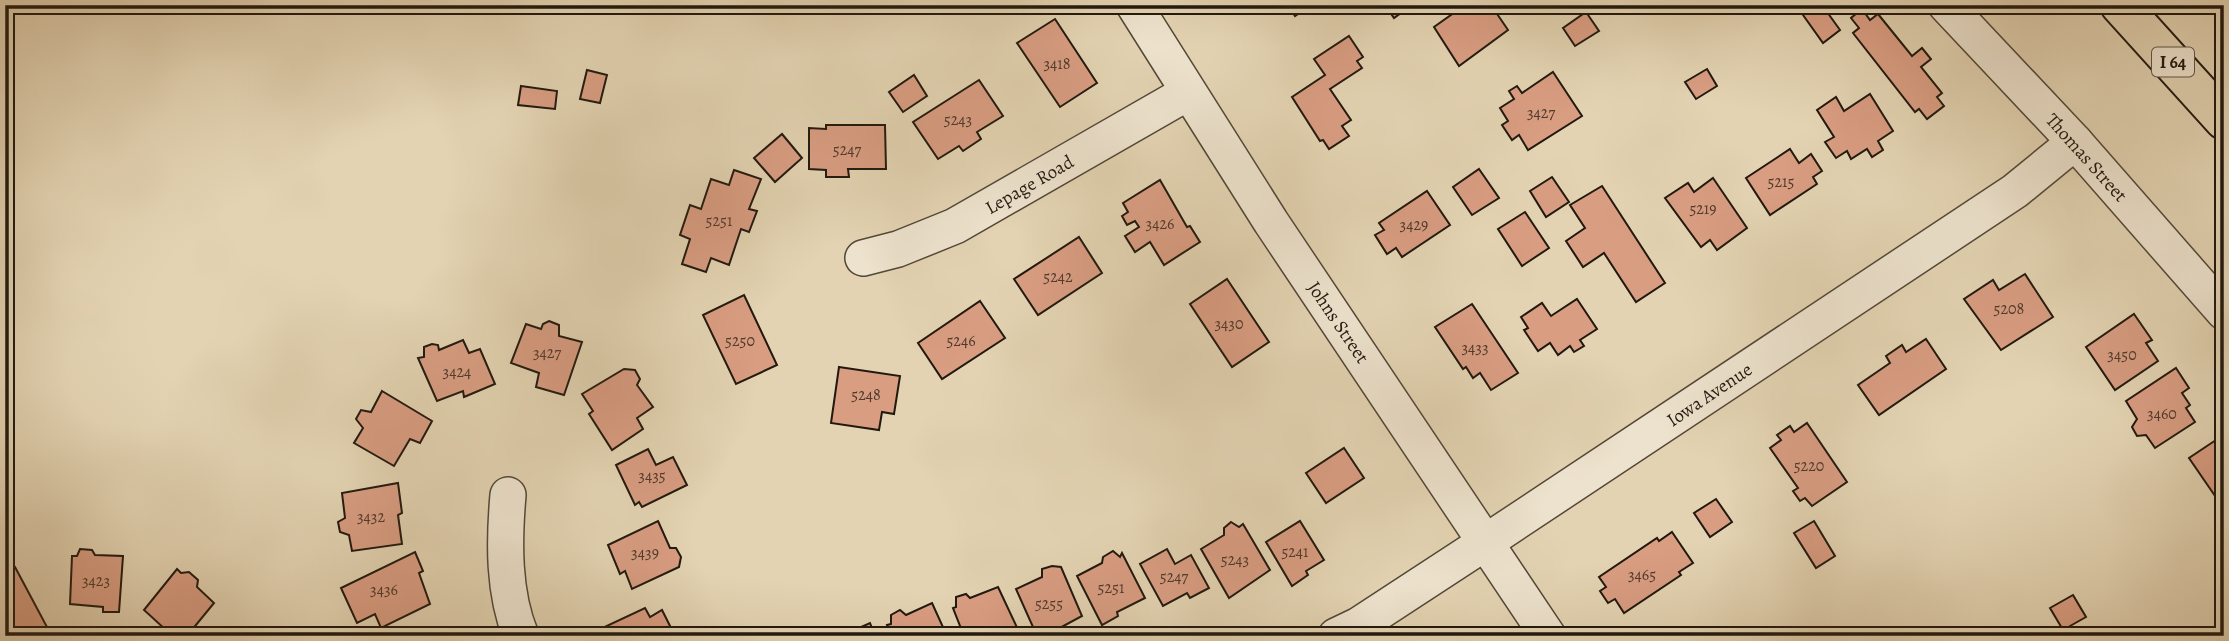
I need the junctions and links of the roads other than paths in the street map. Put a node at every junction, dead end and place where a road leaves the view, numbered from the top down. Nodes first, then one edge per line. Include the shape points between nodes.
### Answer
1 (1134, 5) edge
2 (1946, 5) edge
3 (2120, 5) edge
4 (1187, 93) junction
5 (2224, 120) edge
6 (2075, 142) junction
7 (863, 258) dead end
8 (2224, 312) edge
9 (508, 495) dead end
10 (1486, 542) junction
11 (521, 636) edge
12 (1336, 636) edge
13 (1548, 636) edge

1 - 4 street, Johns Street
2 - 6 street, Thomas Street
3 - 5 highway, I 64
4 - 7 street, Lepage Road via 956,226
4 - 10 street, Johns Street
6 - 8 street, Thomas Street
6 - 10 street, Iowa Avenue via 2015,191
9 - 11 street via 505,532 510,594
10 - 12 street, Iowa Avenue
10 - 13 street, Johns Street

